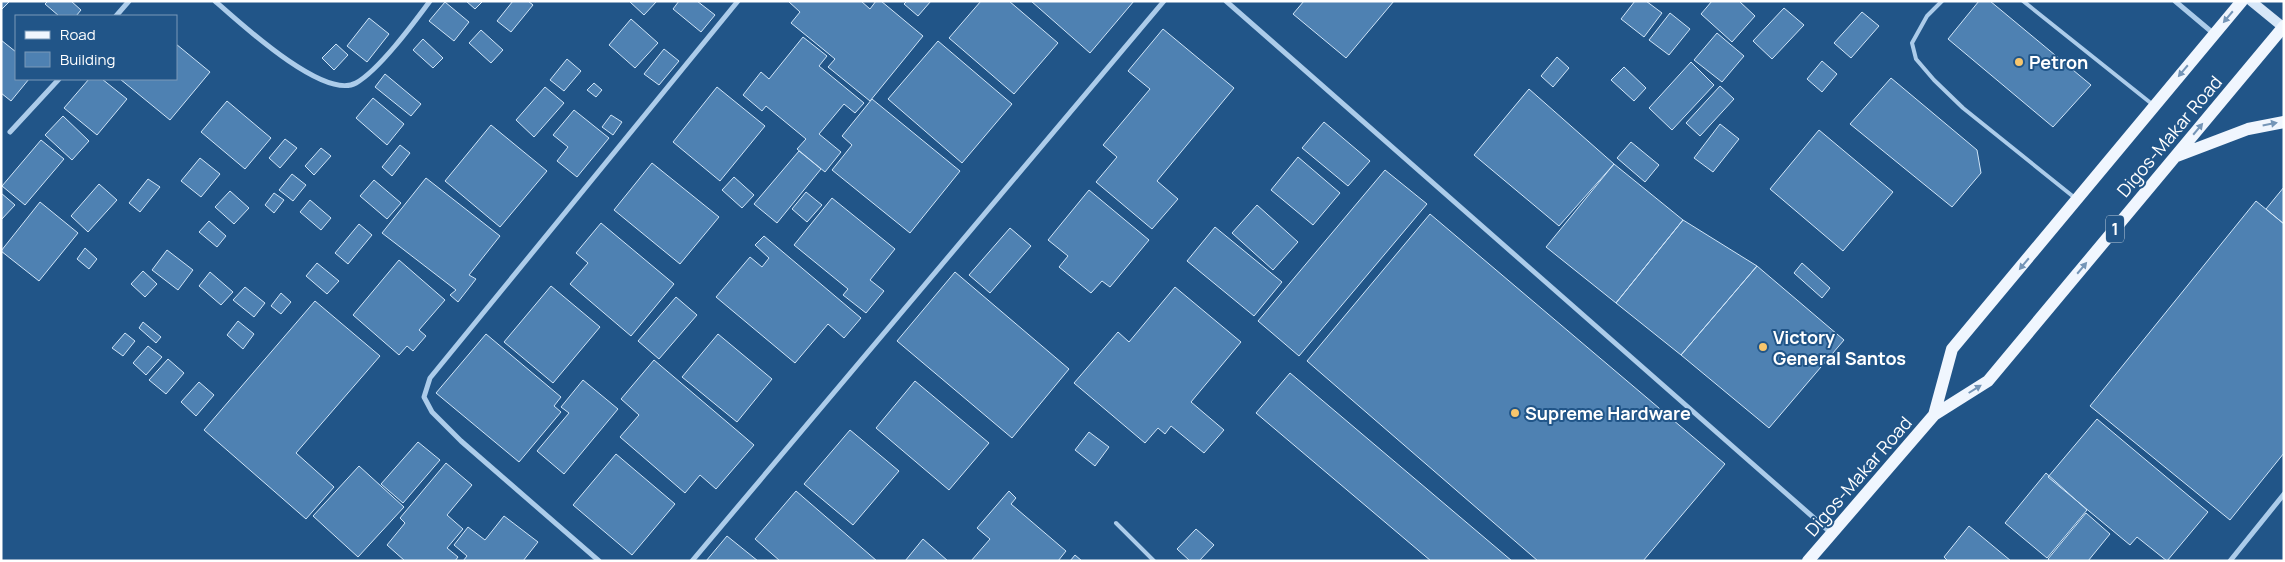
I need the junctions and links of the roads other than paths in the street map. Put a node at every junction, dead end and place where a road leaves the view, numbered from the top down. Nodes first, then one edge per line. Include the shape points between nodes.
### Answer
1 (129, 1) edge
2 (216, 1) edge
3 (430, 1) edge
4 (738, 1) edge
5 (1164, 1) edge
6 (1226, 1) edge
7 (1942, 1) edge
8 (2023, 1) edge
9 (2175, 1) edge
10 (2242, 1) edge
11 (2251, 1) edge
12 (117, 15) edge
13 (2283, 27) edge
14 (2214, 34) junction
15 (58, 80) edge
16 (2154, 106) junction
17 (2284, 122) edge
18 (10, 132) dead end
19 (2175, 157) junction
20 (2077, 200) junction
21 (1934, 414) junction
22 (2284, 494) edge
23 (1116, 523) dead end
24 (1832, 533) junction
25 (599, 561) edge
26 (692, 561) edge
27 (1154, 561) edge
28 (1808, 561) edge
29 (2230, 561) edge

1 - 12 street
2 - 3 street via 299,68 328,84 343,87 356,83 373,69
4 - 25 street via 430,378 424,397 432,412 461,441
5 - 26 street
6 - 24 street
7 - 20 lane via 1926,16 1912,43 1916,59 1963,108
8 - 16 lane
9 - 14 street
10 -> 14 main road, Digos-Makar Road / 1
11 - 13 main road
19 -> 13 main road, Digos-Makar Road / 1
14 -> 16 main road, Digos-Makar Road / 1
15 - 18 street
16 - 20 main road, Digos-Makar Road / 1
19 -> 17 main road via 2248,129
21 -> 19 main road, Digos-Makar Road / 1 via 1988,381
20 -> 21 main road, Digos-Makar Road / 1 via 1952,349
21 - 24 main road, Digos-Makar Road / 1
22 - 29 street
23 - 27 lane
24 - 28 main road, Digos-Makar Road / 1

